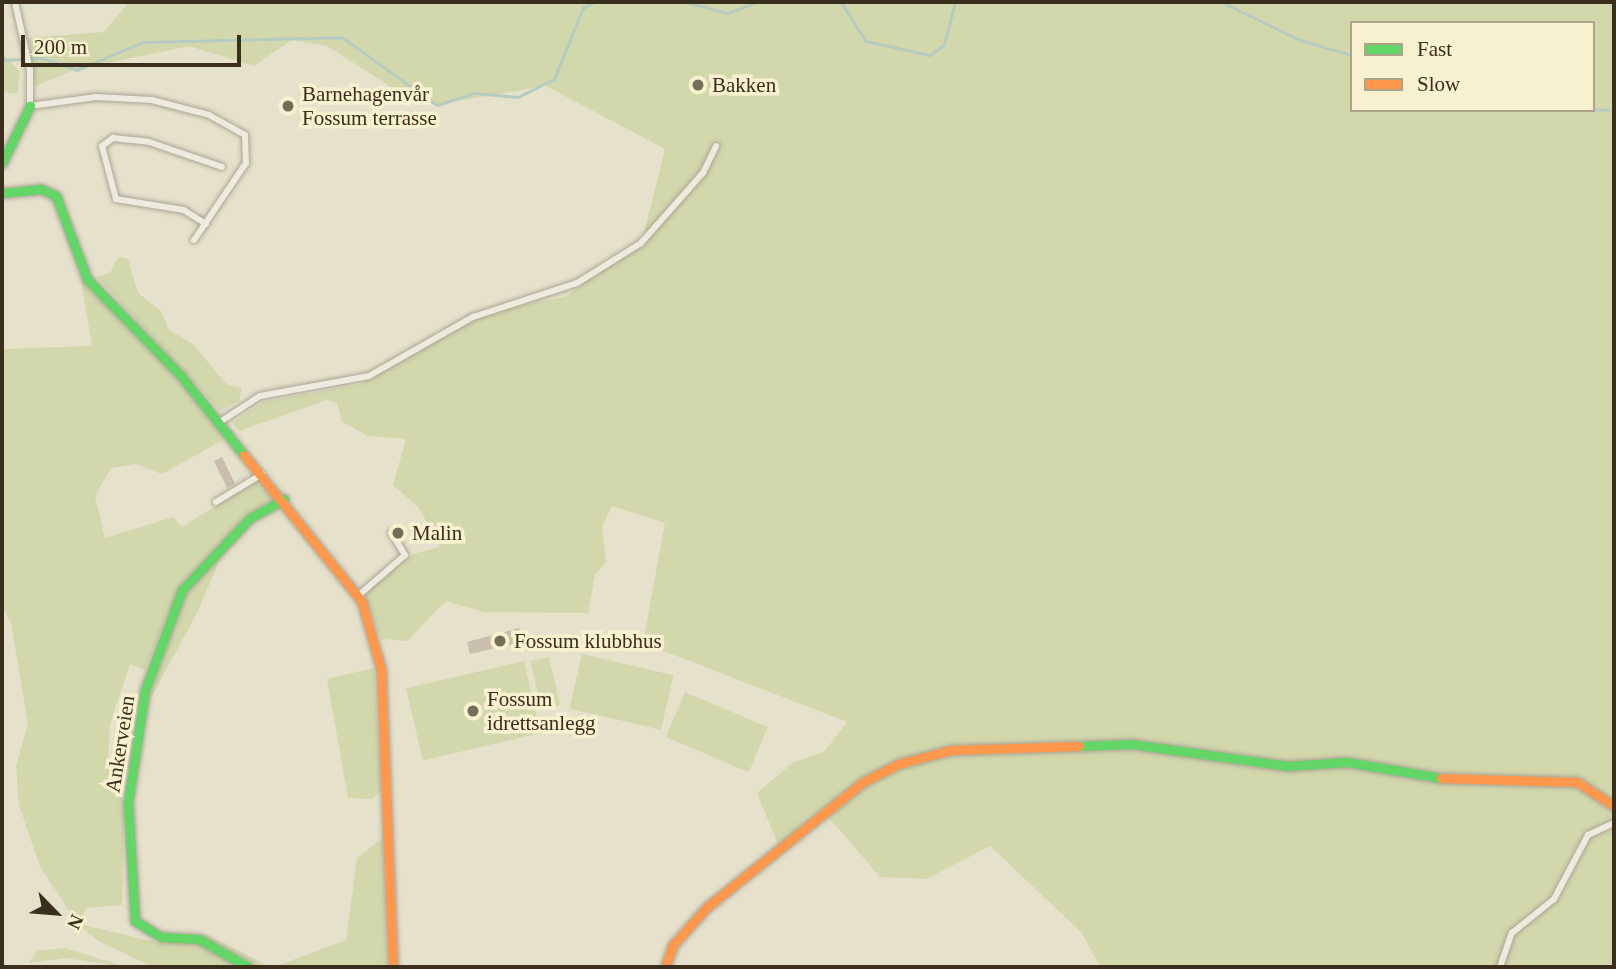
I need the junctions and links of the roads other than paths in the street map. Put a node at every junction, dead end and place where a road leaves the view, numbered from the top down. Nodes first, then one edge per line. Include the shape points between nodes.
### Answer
1 (15, 2) edge
2 (30, 106) junction
3 (716, 146) dead end
4 (2, 163) edge
5 (222, 167) dead end
6 (2, 193) edge
7 (206, 224) junction
8 (194, 240) dead end
9 (220, 422) junction
10 (263, 473) junction
11 (284, 499) junction
12 (216, 502) dead end
13 (391, 533) dead end
14 (359, 595) junction
15 (1614, 806) edge
16 (1614, 823) edge
17 (248, 967) edge
18 (393, 967) edge
19 (664, 967) edge
20 (1500, 967) edge

1 - 2 street via 28,61
2 - 4 street
2 - 7 street via 133,98 182,106 237,127 248,142 248,159
3 - 9 street via 703,173 641,243 577,283 473,317 376,373 260,396
5 - 7 street via 149,142 113,138 102,146 116,199 184,210
6 - 9 street via 41,189 56,196 87,279
7 - 8 street
9 - 10 street
10 - 11 street
10 - 12 street
11 - 14 street
11 - 17 street, Ankerveien via 250,518 182,590 145,690 128,803 135,921 161,937 199,939
13 - 14 street via 405,555
14 - 18 street via 381,669
15 - 19 street via 1577,782 1554,779 1461,781 1348,762 1287,766 1118,744 951,750 898,764 863,782 707,906 673,945
16 - 20 street via 1588,835 1554,899 1512,933

